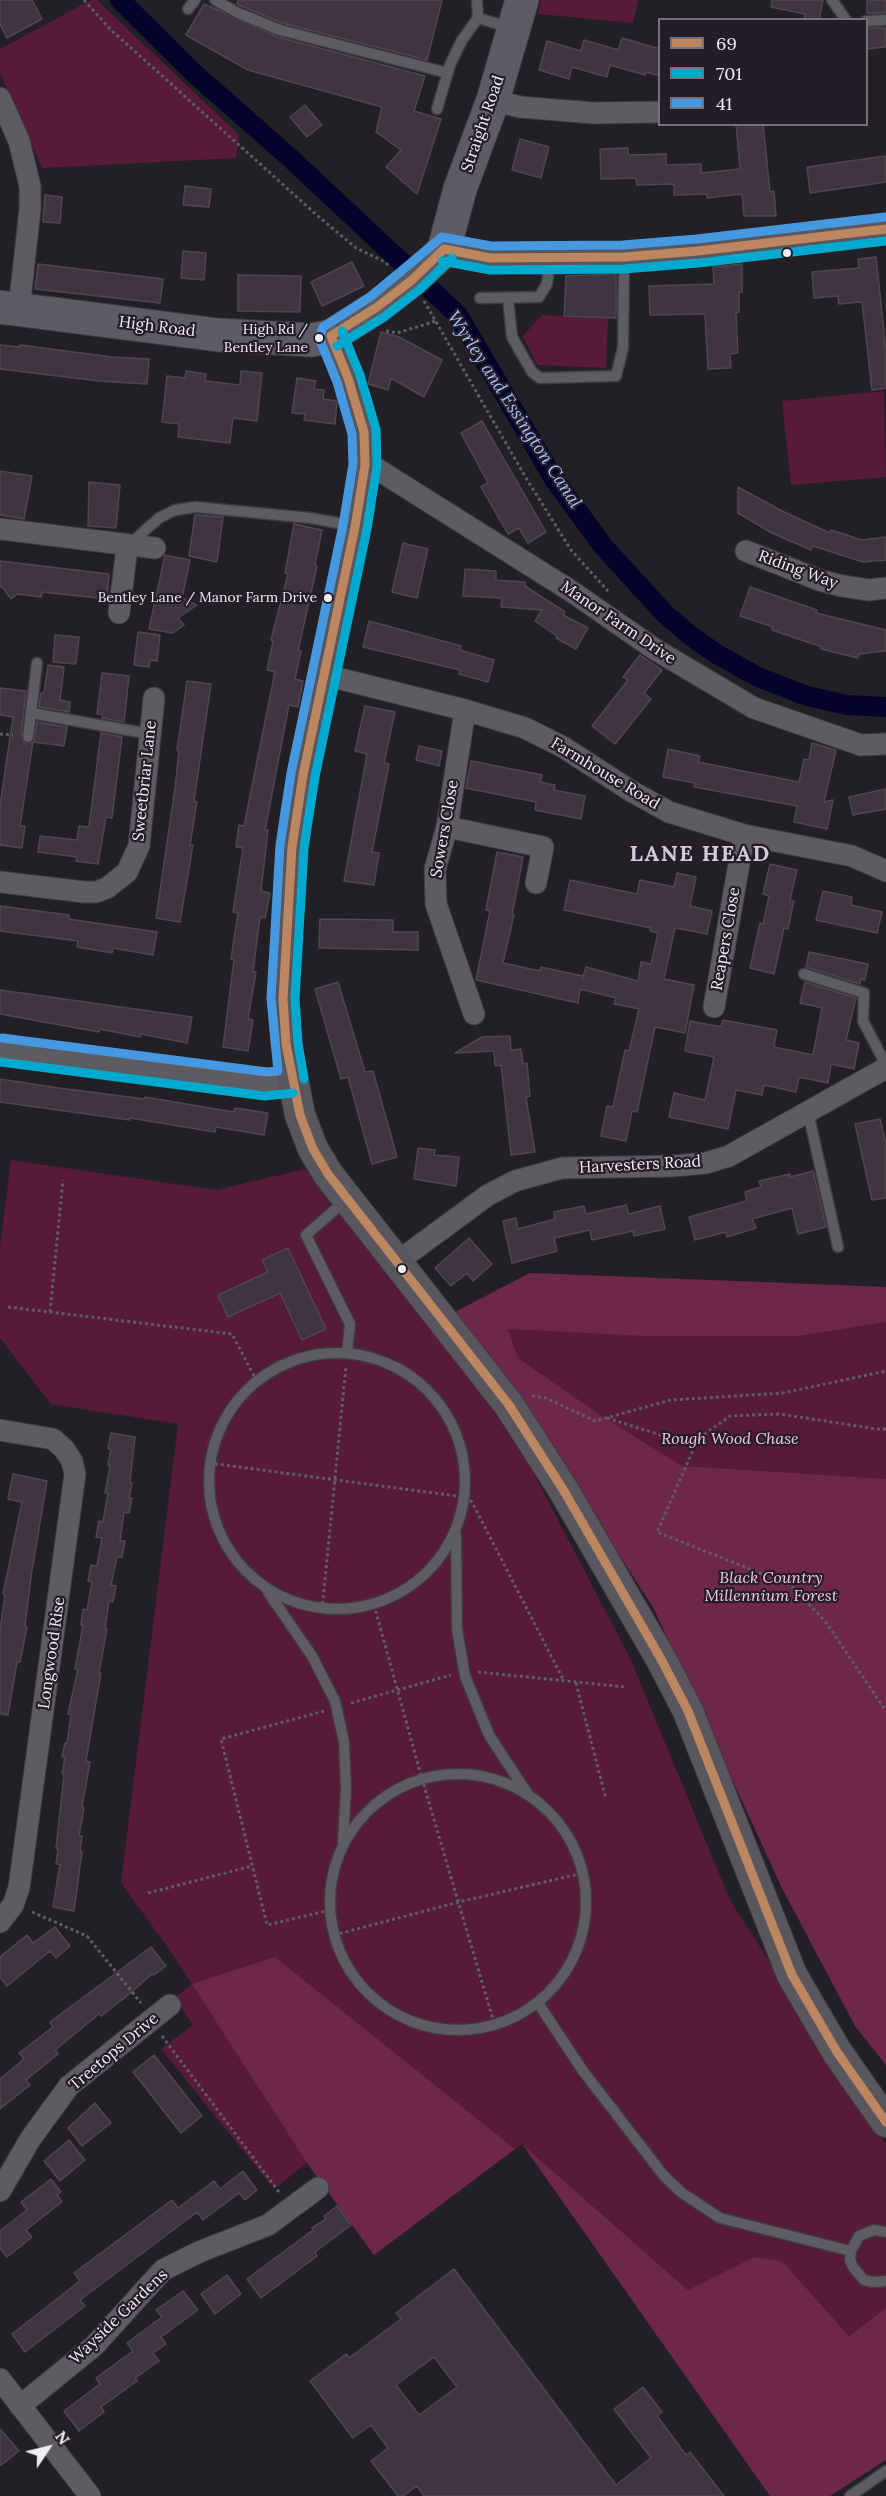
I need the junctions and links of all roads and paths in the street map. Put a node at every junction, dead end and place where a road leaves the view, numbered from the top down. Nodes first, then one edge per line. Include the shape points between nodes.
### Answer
1 (84, 0) edge
2 (215, 0) edge
3 (477, 0) edge
4 (832, 0) edge
5 (518, 14) edge
6 (478, 18) junction
7 (845, 18) edge
8 (886, 20) edge
9 (868, 21) edge
10 (448, 73) junction
11 (0, 98) edge
12 (493, 100) junction
13 (437, 109) dead end
14 (658, 112) edge
15 (886, 229) edge
16 (440, 254) junction
17 (624, 256) junction
18 (550, 259) junction
19 (393, 270) dead end
20 (418, 294) dead end
21 (480, 298) dead end
22 (508, 298) junction
23 (9, 308) edge
24 (371, 311) junction
25 (436, 321) junction
26 (331, 336) junction
27 (365, 465) junction
28 (355, 526) junction
29 (0, 529) edge
30 (127, 547) junction
31 (155, 549) dead end
32 (746, 550) dead end
33 (886, 588) edge
34 (610, 593) dead end
35 (119, 613) dead end
36 (37, 663) dead end
37 (325, 675) junction
38 (154, 698) dead end
39 (465, 710) junction
40 (31, 713) junction
41 (150, 734) junction
42 (28, 736) dead end
43 (886, 744) edge
44 (447, 827) junction
45 (744, 835) junction
46 (886, 871) edge
47 (0, 882) edge
48 (536, 884) dead end
49 (804, 974) dead end
50 (714, 1007) dead end
51 (474, 1014) dead end
52 (0, 1050) edge
53 (886, 1067) edge
54 (292, 1082) junction
55 (808, 1112) junction
56 (63, 1180) dead end
57 (347, 1200) junction
58 (838, 1247) dead end
59 (397, 1262) junction
60 (8, 1307) dead end
61 (50, 1312) junction
62 (347, 1353) junction
63 (886, 1371) edge
64 (256, 1380) junction
65 (509, 1405) junction
66 (605, 1418) junction
67 (886, 1429) edge
68 (0, 1430) edge
69 (697, 1441) junction
70 (209, 1463) junction
71 (334, 1481) junction
72 (464, 1497) junction
73 (456, 1528) junction
74 (265, 1587) junction
75 (374, 1605) junction
76 (322, 1610) junction
77 (564, 1681) dead end
78 (576, 1683) dead end
79 (886, 1711) edge
80 (423, 1779) junction
81 (529, 1795) junction
82 (606, 1799) dead end
83 (343, 1845) junction
84 (252, 1866) dead end
85 (583, 1873) junction
86 (148, 1893) dead end
87 (459, 1902) junction
88 (13, 1905) junction
89 (0, 1922) edge
90 (334, 1935) junction
91 (538, 2003) junction
92 (158, 2015) junction
93 (495, 2026) junction
94 (886, 2122) edge
95 (318, 2188) dead end
96 (0, 2191) edge
97 (292, 2208) junction
98 (886, 2232) edge
99 (851, 2251) junction
100 (886, 2281) edge
101 (0, 2379) edge
102 (20, 2406) junction
103 (886, 2471) edge
104 (90, 2496) edge
105 (850, 2496) edge

1 - 19 path via 110,29 318,217 356,248
2 - 10 lane via 238,14 280,30
3 - 6 lane
4 - 7 lane
5 - 6 lane
5 - 12 main road, Straight Road
6 - 10 lane via 462,40
8 - 9 lane
10 - 13 lane
11 - 23 street via 19,141 30,186 30,209
12 - 14 street via 520,107 594,113
12 - 16 main road, Straight Road
15 - 17 street
16 - 18 street
16 - 24 main road, High Road, bridge
17 - 18 street
17 - 22 lane via 623,348 616,376 540,378 531,372 512,337
18 - 22 lane via 547,284 538,297
20 - 25 path
21 - 22 lane
23 - 26 main road, High Road via 218,335 292,340
24 - 25 path via 374,329 397,333
24 - 26 main road, High Road
25 - 34 path via 571,550
26 - 27 street via 364,432
27 - 28 street
27 - 43 street, Manor Farm Drive via 571,591 656,651 754,708 861,745
28 - 30 lane via 195,507 159,518
28 - 37 street
29 - 30 street
30 - 31 street
30 - 35 street
32 - 33 street, Riding Way via 819,580 869,590
36 - 40 lane
37 - 39 street, Farmhouse Road
37 - 54 street via 292,847 283,999
38 - 41 street, Sweetbriar Lane
39 - 44 street, Sowers Close
39 - 45 street, Farmhouse Road via 535,733 669,812
40 - 41 lane
40 - 42 lane
41 - 47 street, Sweetbriar Lane via 139,846 127,872 96,892
44 - 48 street via 543,848
44 - 51 street, Sowers Close via 435,869 436,904
45 - 46 street, Farmhouse Road via 852,856
45 - 50 street, Reapers Close
49 - 53 lane via 864,993 863,1021
52 - 54 street via 267,1084
53 - 55 street, Harvesters Road
54 - 57 street via 313,1149
55 - 58 lane
55 - 59 street, Harvesters Road via 729,1156 706,1162 562,1168 515,1181 488,1195
56 - 61 path
57 - 59 street
57 - 62 lane via 306,1235 350,1324
59 - 65 street
60 - 61 path
61 - 64 path via 232,1334
62 - 64 lane via 315,1354 284,1364
62 - 71 path
62 - 72 lane via 378,1359 407,1374 432,1395 451,1421 462,1452
63 - 66 path via 783,1393 671,1400
64 - 70 lane via 234,1403 218,1431
65 - 66 path via 533,1396 546,1398 595,1421
65 - 94 street via 564,1491 661,1659 688,1711 792,1975 837,2052
66 - 69 path via 673,1439
67 - 69 path via 780,1414 730,1416
68 - 88 street, Longwood Rise via 53,1439 72,1461 75,1474 19,1888
69 - 79 path via 657,1532 790,1585 825,1621
70 - 71 path
70 - 74 lane via 208,1495 216,1526 231,1555
71 - 72 path
71 - 76 path
72 - 73 lane
72 - 77 path via 472,1502
73 - 75 lane via 429,1572 404,1592
73 - 81 lane via 457,1629 465,1676 489,1735
74 - 76 lane via 280,1597
74 - 83 lane via 312,1656 335,1701 344,1742
75 - 76 lane
75 - 80 path
78 - 82 path
80 - 81 lane via 468,1774 500,1780
80 - 83 lane via 405,1784 377,1801 355,1824
80 - 87 path
81 - 85 lane via 553,1816 572,1842
83 - 90 lane via 330,1884
84 - 86 path
85 - 87 path
85 - 91 lane via 587,1905 582,1937 570,1966
87 - 90 path
87 - 93 path
88 - 89 street, Longwood Rise
88 - 92 path via 87,1936
90 - 93 lane via 352,1976 374,2000 401,2018 431,2028 464,2031
91 - 93 lane
91 - 99 lane via 583,2071 664,2176 682,2193 720,2218
92 - 96 street, Treetops Drive via 69,2086 31,2138
92 - 97 path
95 - 97 street, Wayside Gardens
97 - 102 street, Wayside Gardens via 268,2225 163,2270 94,2346
98 - 99 lane via 866,2232 859,2236
99 - 100 lane via 850,2260 858,2274 873,2282
101 - 102 street
102 - 104 street
103 - 105 lane

